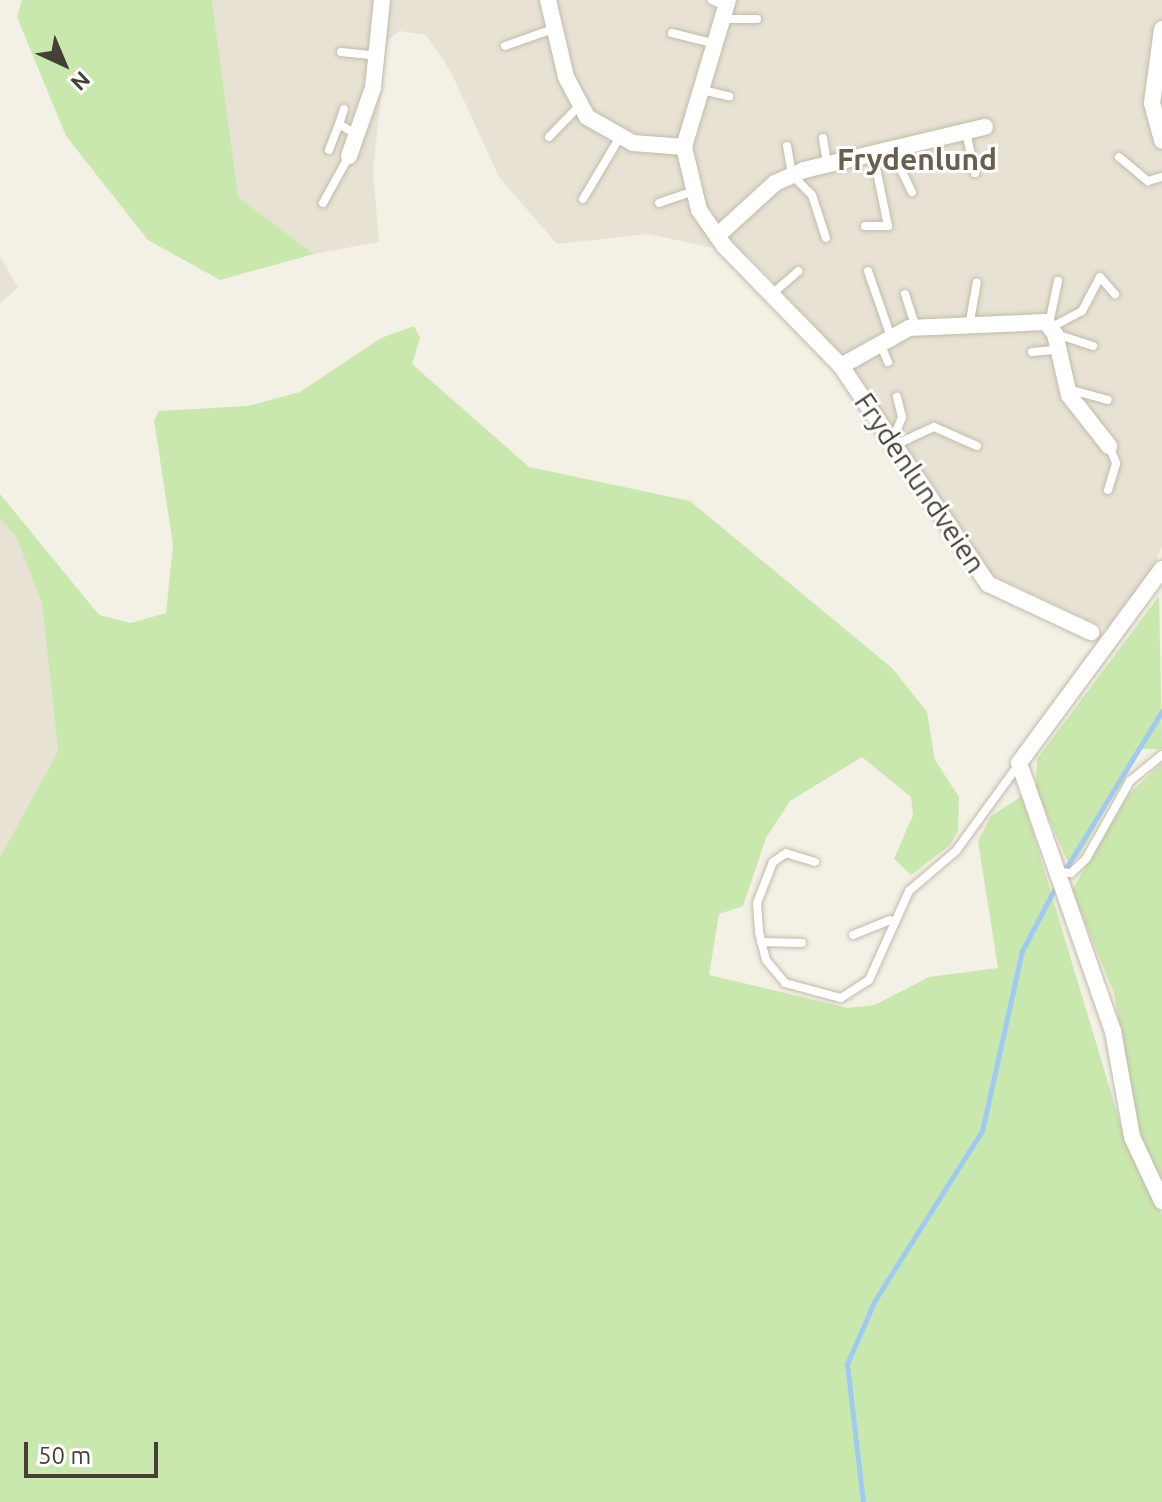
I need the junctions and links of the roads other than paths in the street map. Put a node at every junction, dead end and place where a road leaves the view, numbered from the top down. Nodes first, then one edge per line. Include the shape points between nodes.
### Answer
1 (382, 0) edge
2 (548, 0) edge
3 (723, 6) edge
4 (757, 19) dead end
5 (553, 29) junction
6 (1162, 29) edge
7 (672, 33) dead end
8 (716, 45) junction
9 (505, 46) dead end
10 (341, 52) dead end
11 (378, 56) junction
12 (702, 90) junction
13 (729, 96) dead end
14 (580, 105) junction
15 (344, 109) dead end
16 (339, 124) junction
17 (985, 127) dead end
18 (966, 132) junction
19 (357, 135) junction
20 (549, 137) dead end
21 (620, 137) junction
22 (823, 138) dead end
23 (1162, 141) edge
24 (787, 146) dead end
25 (684, 147) junction
26 (891, 148) junction
27 (329, 150) dead end
28 (873, 152) junction
29 (349, 156) joint
30 (1119, 157) dead end
31 (827, 163) junction
32 (975, 173) dead end
33 (792, 175) junction
34 (1162, 177) edge
35 (693, 191) junction
36 (912, 192) dead end
37 (583, 199) dead end
38 (323, 203) dead end
39 (659, 203) dead end
40 (865, 226) dead end
41 (717, 236) junction
42 (826, 238) dead end
43 (798, 271) dead end
44 (868, 271) dead end
45 (1058, 281) dead end
46 (977, 283) dead end
47 (905, 294) dead end
48 (1115, 294) dead end
49 (771, 295) junction
50 (970, 321) junction
51 (916, 327) junction
52 (1053, 334) junction
53 (884, 337) junction
54 (1093, 346) dead end
55 (1032, 352) dead end
56 (888, 362) dead end
57 (841, 366) junction
58 (1067, 389) junction
59 (897, 397) dead end
60 (1108, 400) dead end
61 (893, 444) junction
62 (977, 446) dead end
63 (1109, 446) joint
64 (1108, 490) dead end
65 (1162, 569) edge
66 (1091, 632) dead end
67 (1162, 755) edge
68 (1019, 763) junction
69 (815, 862) dead end
70 (1056, 872) junction
71 (891, 919) junction
72 (853, 935) dead end
73 (761, 942) junction
74 (802, 943) dead end
75 (1162, 1201) edge

1 - 11 street
2 - 5 street
3 - 4 lane
3 - 8 street, Frydenlundveien
5 - 9 lane
5 - 14 street
6 - 23 street via 1152,103
7 - 8 lane
8 - 12 street, Frydenlundveien
10 - 11 lane
11 - 19 street
12 - 13 lane
12 - 25 street, Frydenlundveien
14 - 20 lane
14 - 21 street
15 - 16 lane
16 - 19 lane
16 - 27 lane
17 - 18 street
18 - 26 street
18 - 32 lane
19 - 29 street
21 - 25 street
21 - 37 lane
22 - 31 lane
24 - 33 lane
25 - 35 street, Frydenlundveien
26 - 28 street
26 - 36 lane
28 - 31 street
28 - 40 lane via 888,226
29 - 38 lane
30 - 34 lane via 1148,181
31 - 33 street
33 - 41 street
33 - 42 lane via 812,195
35 - 39 lane
35 - 41 street, Frydenlundveien
41 - 49 street, Frydenlundveien
43 - 49 lane
44 - 53 lane
45 - 52 lane
46 - 50 lane
47 - 51 lane
48 - 52 lane via 1100,277 1082,311
49 - 57 street, Frydenlundveien
50 - 51 street, Frydenlundveien
50 - 52 street, Frydenlundveien
51 - 53 street, Frydenlundveien
52 - 54 lane
52 - 55 lane
52 - 58 street
53 - 56 lane
53 - 57 street, Frydenlundveien
57 - 61 street, Frydenlundveien
58 - 60 lane
58 - 63 street
59 - 61 lane via 902,417
61 - 62 lane via 934,427
61 - 66 street, Frydenlundveien via 988,584
63 - 64 lane via 1116,463
65 - 68 street
67 - 70 lane via 1130,781 1086,859 1071,873
68 - 70 street
68 - 71 lane via 956,851 909,891
69 - 73 lane via 786,853 773,862 757,903
70 - 75 street via 1113,1031 1132,1137
71 - 72 lane
71 - 73 lane via 869,980 841,998 785,983
73 - 74 lane

